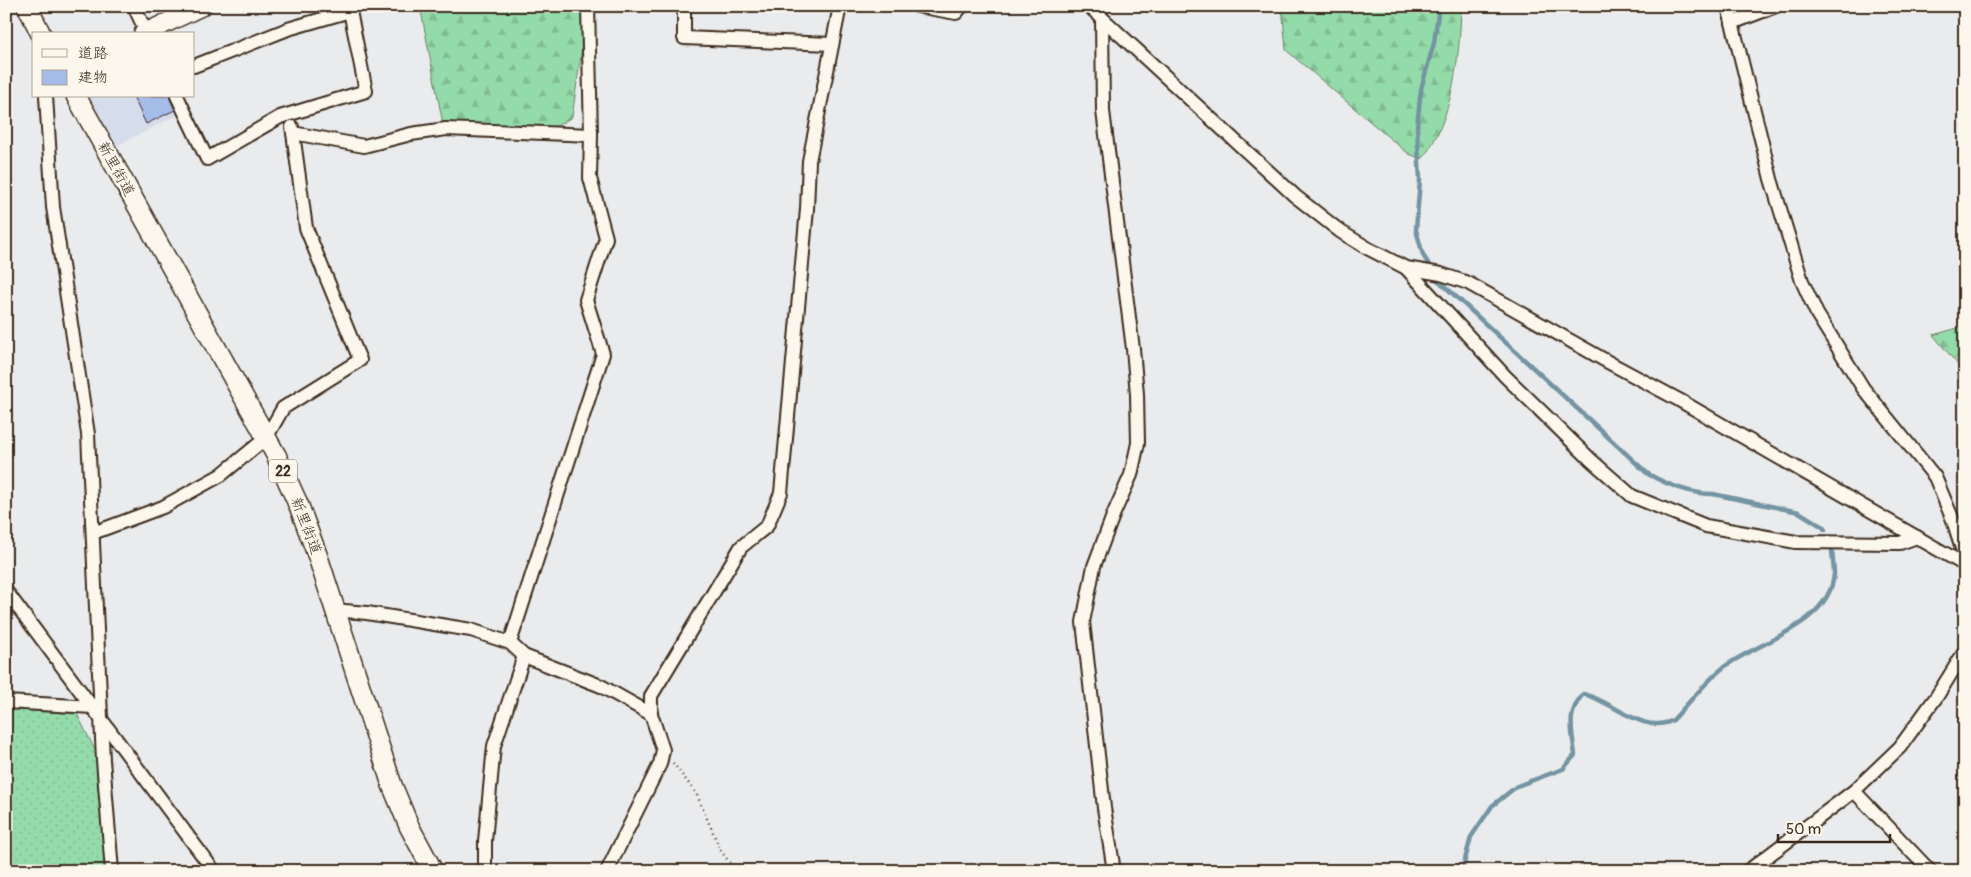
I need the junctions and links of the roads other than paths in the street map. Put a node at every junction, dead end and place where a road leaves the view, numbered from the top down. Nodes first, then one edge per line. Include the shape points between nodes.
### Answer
1 (27, 6) edge
2 (134, 6) edge
3 (202, 6) edge
4 (588, 6) edge
5 (684, 6) edge
6 (840, 6) edge
7 (917, 6) edge
8 (962, 6) edge
9 (1089, 6) edge
10 (1728, 6) edge
11 (1776, 6) edge
12 (349, 9) edge
13 (1102, 18) junction
14 (1732, 23) junction
15 (41, 32) edge
16 (145, 32) edge
17 (147, 32) edge
18 (832, 44) junction
19 (195, 66) edge
20 (46, 98) edge
21 (77, 98) edge
22 (178, 98) edge
23 (290, 114) junction
24 (293, 133) junction
25 (592, 135) junction
26 (1406, 268) junction
27 (266, 438) junction
28 (93, 533) junction
29 (1917, 537) junction
30 (1965, 558) edge
31 (1965, 565) edge
32 (6, 591) edge
33 (334, 610) junction
34 (510, 643) junction
35 (1965, 651) edge
36 (524, 656) junction
37 (6, 702) edge
38 (93, 707) junction
39 (651, 714) junction
40 (102, 719) junction
41 (1854, 790) junction
42 (112, 871) edge
43 (214, 871) edge
44 (434, 871) edge
45 (485, 871) edge
46 (607, 871) edge
47 (1114, 871) edge
48 (1748, 871) edge
49 (1930, 871) edge

1 - 15 main road
2 - 16 street
3 - 17 street
4 - 25 street
5 - 18 street via 684,38
6 - 18 street
7 - 8 street via 956,13
9 - 13 street
10 - 14 street
11 - 14 street
12 - 19 street
12 - 23 street via 366,91
13 - 26 street via 1295,196 1341,232
13 - 47 street via 1103,111 1138,394 1138,443 1131,475 1094,566 1083,622
14 - 30 street via 1771,179 1802,281 1817,314 1863,388 1935,477 1954,520
18 - 39 street via 809,161 780,493 767,526 740,547 651,696
20 - 28 street via 53,207 88,434
21 - 27 main road, 新里街道 / 22
22 - 23 street via 207,159
23 - 24 street
24 - 25 street via 364,146 446,129
24 - 27 street via 306,228 360,360 284,408
25 - 34 street via 590,178 606,238 586,300 603,354
26 - 29 street via 1468,283
26 - 29 street via 1504,376 1632,496 1706,526 1796,542 1900,543
27 - 28 street via 220,475 164,507
27 - 33 main road, 新里街道 / 22 via 299,506
28 - 40 street
29 - 31 street
32 - 38 street
33 - 34 street via 471,630
33 - 44 main road, 新里街道 / 22 via 392,785 409,826
34 - 36 street
35 - 41 street via 1900,747
36 - 39 street via 601,686
36 - 45 street via 494,746 485,832
37 - 38 street
38 - 40 street
39 - 46 street via 663,750 660,764
40 - 42 street
40 - 43 street
41 - 48 street
41 - 49 street

